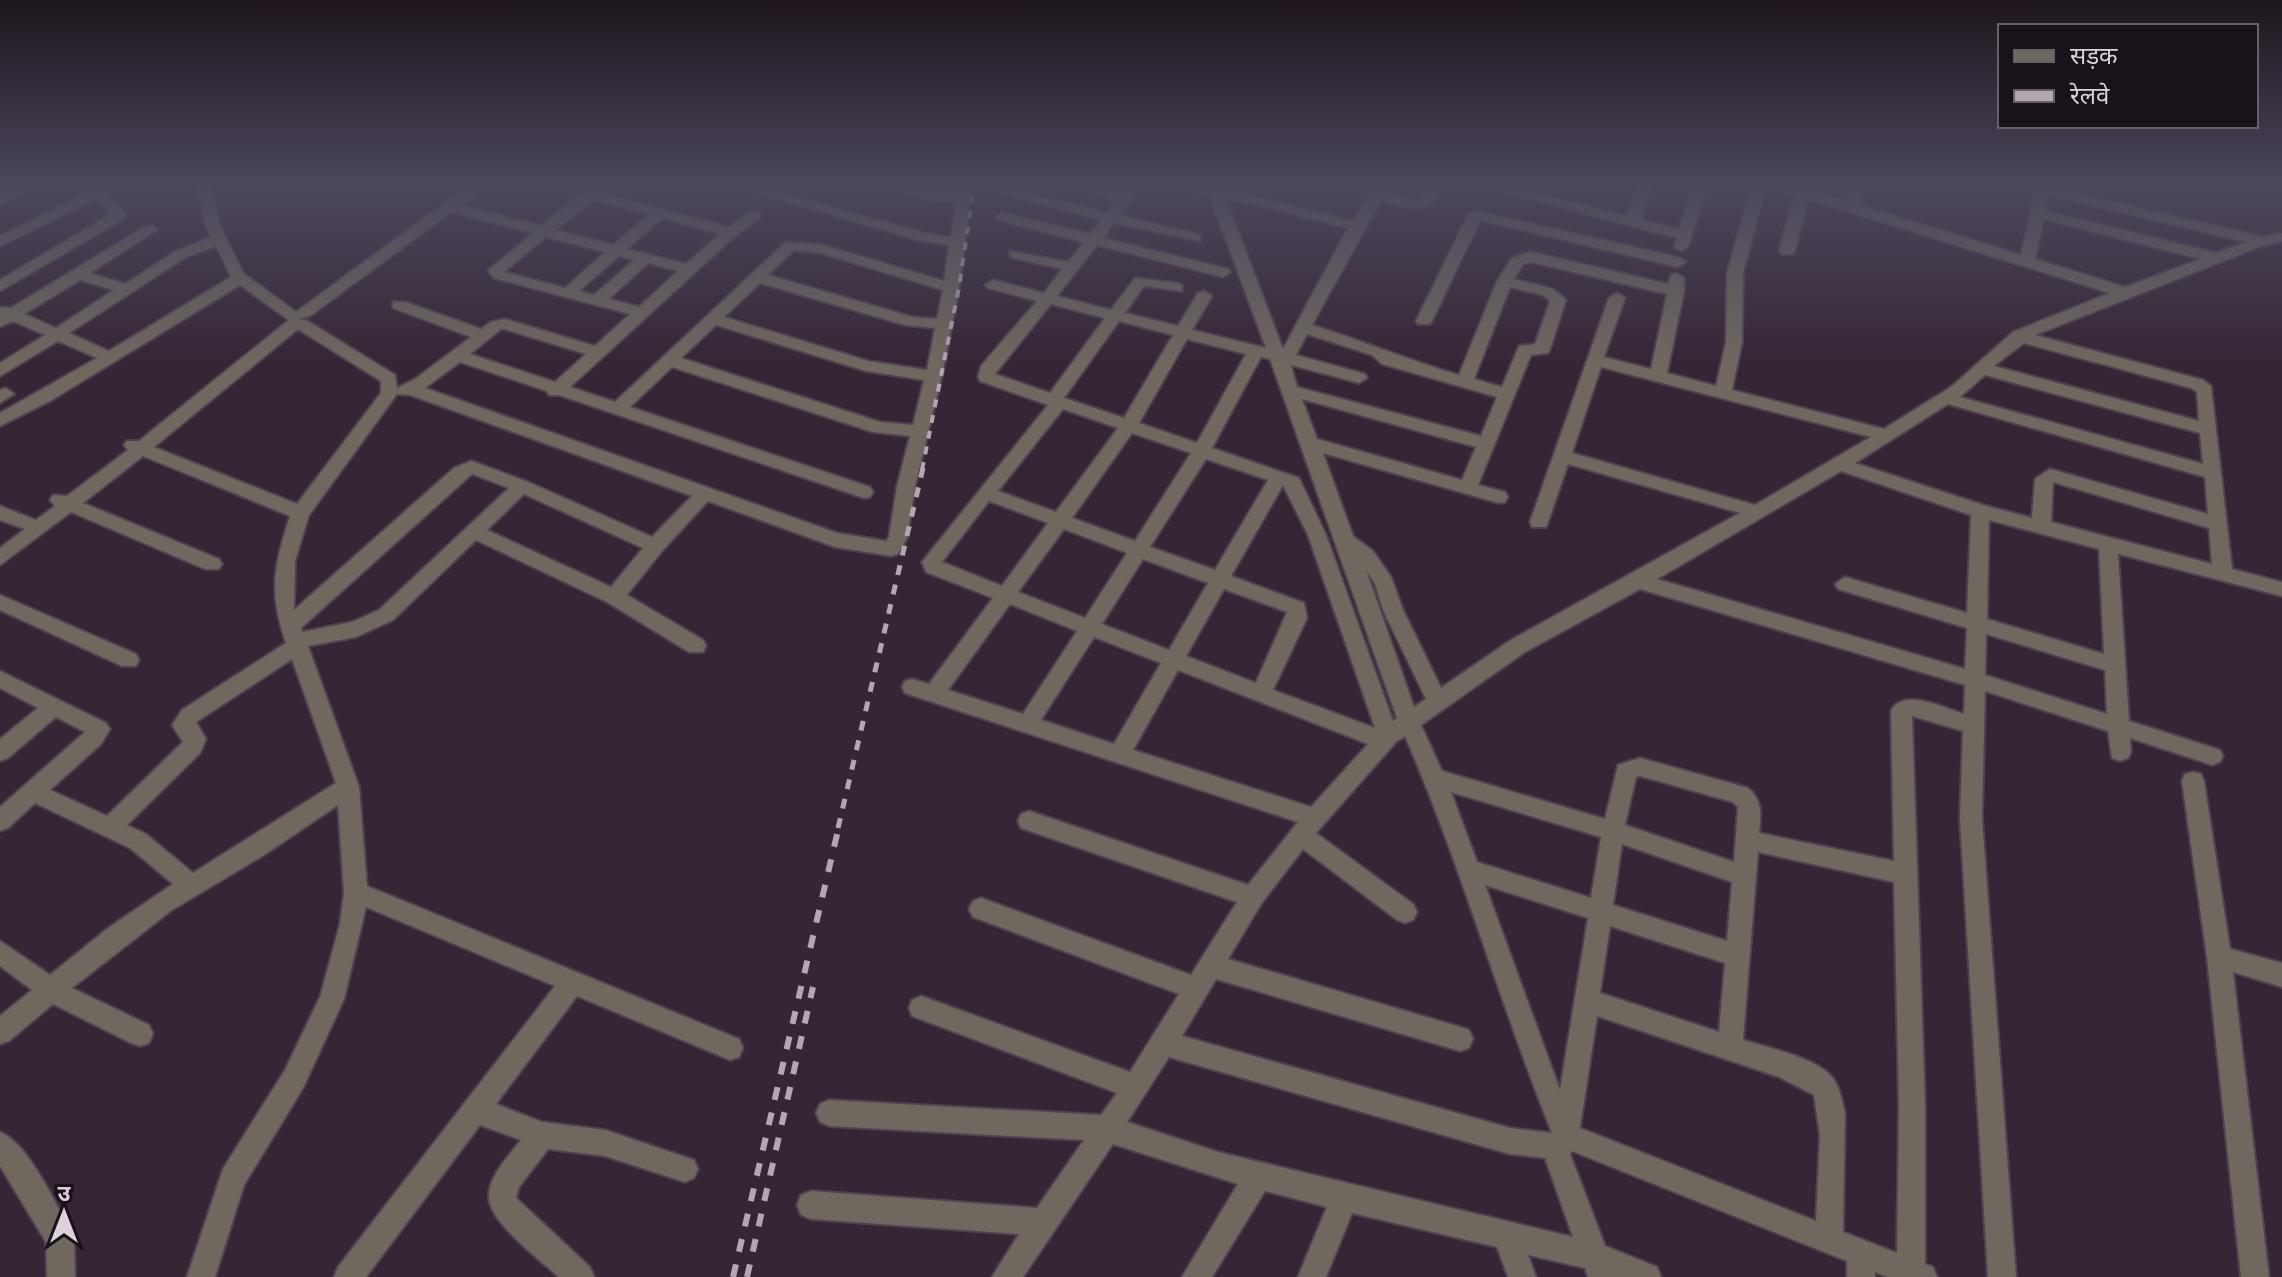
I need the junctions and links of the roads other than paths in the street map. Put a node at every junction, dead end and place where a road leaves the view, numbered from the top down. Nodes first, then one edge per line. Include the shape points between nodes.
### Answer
1 (70, 245) edge
2 (126, 245) edge
3 (205, 245) edge
4 (221, 245) edge
5 (398, 245) edge
6 (526, 245) edge
7 (596, 245) edge
8 (623, 245) edge
9 (718, 245) edge
10 (796, 245) edge
11 (799, 245) edge
12 (956, 245) edge
13 (1090, 245) edge
14 (1117, 245) edge
15 (1231, 245) edge
16 (1347, 245) edge
17 (1461, 245) edge
18 (1603, 245) edge
19 (1682, 245) edge
20 (1743, 245) edge
21 (1789, 245) edge
22 (1972, 245) edge
23 (2031, 245) edge
24 (2163, 245) edge
25 (2259, 245) edge
26 (617, 250) junction
27 (1787, 251) dead end
28 (1015, 254) dead end
29 (645, 258) junction
30 (2217, 258) junction
31 (1678, 262) junction
32 (2027, 262) junction
33 (1072, 267) junction
34 (691, 270) junction
35 (1223, 272) dead end
36 (78, 274) junction
37 (757, 277) junction
38 (240, 278) junction
39 (1505, 281) junction
40 (993, 285) dead end
41 (0, 286) edge
42 (951, 288) junction
43 (1177, 288) dead end
44 (129, 290) junction
45 (1676, 291) junction
46 (568, 293) junction
47 (2127, 293) junction
48 (1204, 296) dead end
49 (1048, 297) junction
50 (1617, 298) dead end
51 (597, 301) junction
52 (399, 305) dead end
53 (644, 313) junction
54 (4, 315) edge
55 (1117, 316) junction
56 (713, 319) junction
57 (295, 320) junction
58 (1424, 321) dead end
59 (944, 324) junction
60 (1303, 328) junction
61 (59, 333) junction
62 (1182, 334) junction
63 (482, 335) junction
64 (2019, 336) junction
65 (598, 352) junction
66 (457, 355) junction
67 (109, 357) junction
68 (1272, 357) junction
69 (669, 360) junction
70 (1594, 360) junction
71 (1980, 368) junction
72 (0, 371) edge
73 (934, 375) junction
74 (1658, 377) junction
75 (1359, 378) dead end
76 (1464, 382) junction
77 (1288, 390) junction
78 (555, 391) junction
79 (400, 392) junction
80 (1723, 393) junction
81 (1508, 394) junction
82 (1945, 398) junction
83 (1056, 402) junction
84 (617, 410) junction
85 (0, 420) edge
86 (1129, 425) junction
87 (2209, 429) junction
88 (919, 431) junction
89 (1886, 435) junction
90 (1309, 443) junction
91 (1488, 444) junction
92 (137, 446) junction
93 (1201, 452) junction
94 (1562, 456) junction
95 (1839, 464) junction
96 (2212, 473) junction
97 (1279, 476) junction
98 (522, 486) junction
99 (1468, 488) junction
100 (864, 492) dead end
101 (985, 493) junction
102 (704, 494) junction
103 (1499, 497) dead end
104 (64, 503) junction
105 (1980, 511) junction
106 (1758, 512) junction
107 (0, 513) edge
108 (300, 513) junction
109 (1539, 522) dead end
110 (29, 523) junction
111 (1060, 523) junction
112 (2216, 523) junction
113 (2041, 527) junction
114 (475, 532) junction
115 (1345, 539) junction
116 (2108, 544) junction
117 (0, 545) edge
118 (655, 546) junction
119 (1138, 550) junction
120 (0, 558) edge
121 (212, 564) dead end
122 (2223, 574) junction
123 (1221, 581) junction
124 (1639, 581) junction
125 (1845, 584) dead end
126 (2282, 589) edge
127 (614, 597) junction
128 (1005, 597) junction
129 (0, 602) edge
130 (1977, 626) junction
131 (1088, 629) junction
132 (295, 637) junction
133 (696, 646) dead end
134 (129, 660) dead end
135 (1174, 662) junction
136 (2115, 665) junction
137 (0, 679) edge
138 (1975, 680) junction
139 (912, 687) dead end
140 (934, 694) junction
141 (1261, 694) junction
142 (1438, 703) junction
143 (54, 707) junction
144 (1027, 725) junction
145 (1974, 725) junction
146 (2119, 727) junction
147 (1396, 732) junction
148 (0, 752) edge
149 (2120, 752) dead end
150 (1119, 755) junction
151 (2212, 756) dead end
152 (1435, 778) junction
153 (2193, 781) dead end
154 (348, 787) junction
155 (31, 791) junction
156 (0, 821) edge
157 (1029, 821) dead end
158 (1308, 826) junction
159 (110, 828) junction
160 (1613, 831) junction
161 (1748, 840) junction
162 (1467, 869) junction
163 (1904, 874) junction
164 (1745, 876) junction
165 (190, 884) junction
166 (356, 892) junction
167 (1253, 897) junction
168 (981, 909) dead end
169 (1405, 912) dead end
170 (1603, 912) junction
171 (0, 952) edge
172 (1739, 956) junction
173 (2219, 957) junction
174 (1212, 966) junction
175 (2282, 975) edge
176 (573, 982) junction
177 (1197, 989) junction
178 (51, 990) junction
179 (1587, 1001) junction
180 (921, 1008) dead end
181 (0, 1032) edge
182 (140, 1034) dead end
183 (1460, 1039) dead end
184 (1163, 1043) junction
185 (730, 1048) dead end
186 (1730, 1048) junction
187 (1136, 1087) junction
188 (476, 1110) junction
189 (829, 1113) dead end
190 (1105, 1128) junction
191 (542, 1135) junction
192 (1560, 1142) junction
193 (0, 1145) edge
194 (685, 1169) dead end
195 (1259, 1175) junction
196 (1345, 1198) junction
197 (811, 1205) dead end
198 (1041, 1222) junction
199 (1507, 1236) junction
200 (1829, 1240) junction
201 (1861, 1265) edge
202 (1598, 1266) edge
203 (1917, 1275) edge
204 (61, 1277) edge
205 (201, 1277) edge
206 (348, 1277) edge
207 (580, 1277) edge
208 (1006, 1277) edge
209 (1196, 1277) edge
210 (1312, 1277) edge
211 (1522, 1277) edge
212 (1647, 1277) edge
213 (2002, 1277) edge
214 (2255, 1277) edge

1 - 41 street
2 - 36 street
3 - 44 street via 184,252
4 - 38 street
5 - 57 street
6 - 46 street via 496,273
7 - 26 street
8 - 26 street
9 - 34 street
10 - 37 street
11 - 42 street
12 - 42 street
13 - 33 street
14 - 35 street
15 - 68 street
16 - 60 street
17 - 58 street
18 - 31 street
19 - 31 street
20 - 80 street via 1735,273 1734,342
21 - 27 street
22 - 32 street
23 - 32 street
24 - 30 street
25 - 30 street
26 - 29 street
26 - 46 street
28 - 33 street
29 - 34 street
29 - 51 street
30 - 47 street
31 - 45 street
32 - 47 street
33 - 49 street
34 - 53 street
36 - 44 street
36 - 54 street
37 - 56 street
37 - 59 street via 906,321
38 - 57 street
38 - 67 street
39 - 45 street via 1517,261 1527,256
39 - 76 street
39 - 81 street via 1548,292 1558,300 1542,349 1525,350
40 - 49 street
42 - 59 street
43 - 55 street via 1140,281
44 - 61 street
45 - 74 street
46 - 51 street
47 - 64 street
48 - 62 street
49 - 55 street
49 - 83 street via 986,374
50 - 70 street
51 - 53 street
52 - 63 street
53 - 65 street
54 - 61 street
55 - 62 street
55 - 83 street
56 - 69 street
56 - 73 street via 890,372
57 - 79 street via 389,379
57 - 92 street
59 - 73 street
60 - 68 street
60 - 76 street
61 - 67 street
61 - 72 street
62 - 68 street
62 - 86 street
63 - 65 street via 505,324
63 - 66 street
64 - 71 street
64 - 87 street via 2197,384 2207,394
65 - 78 street
66 - 78 street
66 - 79 street
67 - 85 street
68 - 75 street
68 - 77 street
68 - 93 street
69 - 84 street
69 - 88 street via 879,428
70 - 74 street
70 - 94 street
71 - 82 street
71 - 87 street
73 - 88 street
74 - 80 street
76 - 81 street
77 - 90 street
77 - 91 street
78 - 84 street
79 - 102 street
79 - 108 street
80 - 89 street
81 - 91 street
82 - 89 street
82 - 96 street
83 - 86 street
83 - 101 street
84 - 100 street
86 - 93 street
86 - 111 street
87 - 96 street
88 - 102 street via 898,538 891,549 835,540
89 - 95 street
90 - 99 street
90 - 115 street
91 - 99 street
92 - 104 street
92 - 108 street
93 - 97 street
93 - 119 street
94 - 106 street
94 - 109 street
95 - 105 street
95 - 106 street
96 - 112 street
97 - 123 street
97 - 147 street via 1298,487
98 - 114 street
98 - 118 street
98 - 132 street via 476,468 465,469
99 - 103 street
101 - 111 street
101 - 128 street via 932,565
102 - 118 street
104 - 110 street
104 - 120 street
104 - 121 street
105 - 113 street
105 - 130 street
106 - 124 street
107 - 110 street
108 - 132 street via 285,561 284,609
110 - 117 street
111 - 119 street
111 - 128 street
112 - 113 street via 2050,475 2044,479
112 - 122 street
113 - 116 street
114 - 127 street
114 - 132 street via 386,615 356,629
115 - 142 street via 1366,556 1384,582
115 - 147 street
116 - 122 street
116 - 136 street
118 - 127 street
119 - 123 street
119 - 131 street
122 - 126 street
123 - 135 street
123 - 141 street via 1298,610
124 - 138 street
124 - 142 street via 1518,646
125 - 130 street
127 - 133 street
128 - 131 street
128 - 140 street
129 - 134 street
130 - 136 street
130 - 138 street
131 - 135 street
131 - 144 street
132 - 154 street
132 - 159 street via 189,716 183,725 195,739 192,747
135 - 141 street
135 - 150 street
136 - 146 street
137 - 143 street
138 - 145 street
138 - 146 street
139 - 140 street
140 - 144 street
141 - 147 street
142 - 147 street
143 - 148 street
143 - 155 street via 99,731
144 - 150 street
145 - 163 street via 1902,709
145 - 213 street via 1971,819
146 - 149 street
146 - 151 street
147 - 152 street
147 - 158 street
150 - 158 street
152 - 160 street
152 - 162 street
153 - 173 street
154 - 165 street
154 - 166 street
155 - 156 street
155 - 159 street
157 - 167 street
158 - 167 street
158 - 169 street
159 - 165 street via 138,841
160 - 161 street via 1623,776 1629,768 1640,767 1745,798 1750,809
160 - 164 street
160 - 170 street
161 - 163 street
161 - 164 street
162 - 170 street
162 - 192 street
163 - 203 street
164 - 172 street
165 - 178 street
166 - 176 street
166 - 205 street via 332,999 294,1079 233,1179
167 - 174 street
168 - 177 street
170 - 172 street
170 - 179 street
171 - 178 street
172 - 186 street
173 - 175 street
173 - 214 street
174 - 177 street
174 - 183 street
176 - 185 street
176 - 188 street
177 - 184 street
178 - 181 street
178 - 182 street
179 - 186 street
179 - 192 street
180 - 187 street
184 - 187 street
184 - 192 street via 1510,1141
186 - 200 street via 1812,1078 1829,1093
187 - 190 street
188 - 191 street
188 - 206 street
189 - 190 street
190 - 195 street
190 - 198 street
191 - 194 street via 605,1143
191 - 207 street via 507,1180 502,1199 507,1210
192 - 200 street
192 - 202 street
193 - 204 street via 60,1239
195 - 196 street
195 - 209 street
196 - 199 street
196 - 210 street
197 - 198 street
198 - 208 street
199 - 202 street
199 - 211 street
200 - 201 street
201 - 203 street
202 - 212 street

